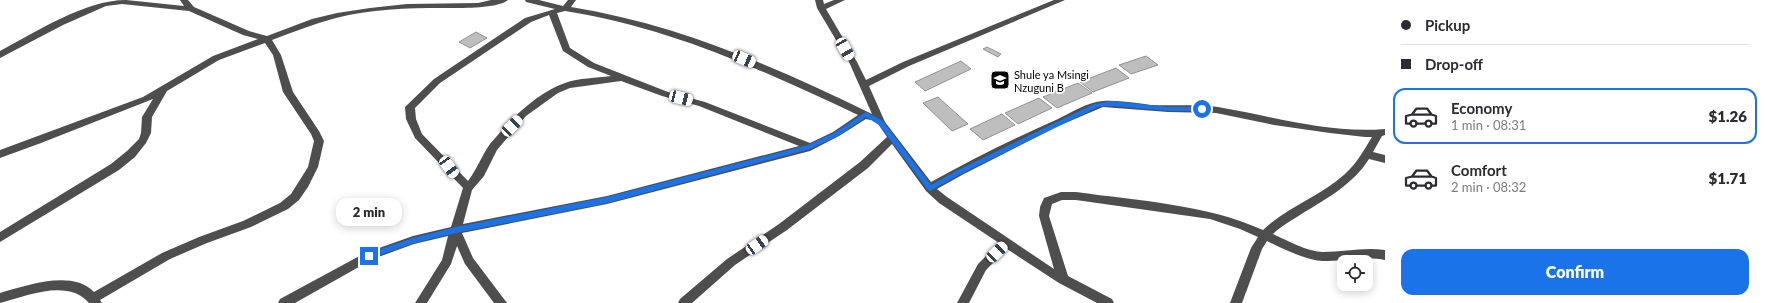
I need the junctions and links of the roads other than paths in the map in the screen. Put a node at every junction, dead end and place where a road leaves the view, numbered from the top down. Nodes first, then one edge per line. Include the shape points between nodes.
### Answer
1 (184, 0) edge
2 (504, 0) edge
3 (529, 0) edge
4 (572, 0) edge
5 (841, 0) edge
6 (1061, 0) edge
7 (116, 1) edge
8 (820, 4) edge
9 (565, 9) junction
10 (191, 10) junction
11 (552, 12) junction
12 (267, 39) junction
13 (0, 55) edge
14 (621, 78) junction
15 (863, 85) junction
16 (163, 90) junction
17 (866, 115) junction
18 (881, 123) junction
19 (1382, 133) edge
20 (892, 138) junction
21 (810, 147) junction
22 (0, 154) edge
23 (1366, 154) junction
24 (1385, 159) edge
25 (468, 186) junction
26 (930, 188) junction
27 (456, 230) junction
28 (1265, 235) junction
29 (0, 238) edge
30 (1007, 242) junction
31 (1385, 255) edge
32 (1063, 280) junction
33 (0, 298) edge
34 (95, 300) edge
35 (686, 302) edge
36 (284, 303) edge
37 (421, 303) edge
38 (501, 303) edge
39 (963, 303) edge
40 (1108, 303) edge
41 (1236, 303) edge

1 - 10 street
2 - 12 street via 478,5 407,6 356,12 315,21
3 - 9 street
4 - 9 street
5 - 8 street
6 - 15 street via 906,64
7 - 10 street
7 - 13 street via 82,13
8 - 15 street
9 - 11 street
9 - 17 street via 651,27 715,48 772,71
10 - 12 street
11 - 14 street via 566,49 592,65
11 - 25 street via 528,20 440,79 410,108 411,119 418,136
12 - 16 street via 216,58
12 - 34 street via 278,55 288,92 319,141 313,167 304,184 296,196 279,210 151,263
14 - 21 street via 702,104
14 - 25 street via 568,85 543,98 523,114 493,148 480,173
15 - 18 street
16 - 22 street via 123,108
16 - 29 street via 147,117 143,141 131,154 115,167
17 - 18 street
17 - 21 street
18 - 20 street
19 - 23 street
19 - 26 street via 1354,133 1289,125 1216,110 1103,104 1053,125
20 - 26 street
20 - 35 street via 864,165 783,227 731,262
21 - 27 street via 607,200
23 - 24 street
23 - 28 street via 1361,165 1349,176 1304,208 1277,223
25 - 27 street
26 - 30 street via 943,200
27 - 36 street via 413,240 369,256
27 - 37 street via 447,261
27 - 38 street via 469,261
28 - 31 street via 1321,257 1372,253
28 - 32 street via 1210,215 1076,196 1053,198 1045,207 1044,216
28 - 41 street via 1257,248
30 - 32 street
30 - 39 street via 982,267
32 - 40 street
33 - 34 street via 61,285 84,290

